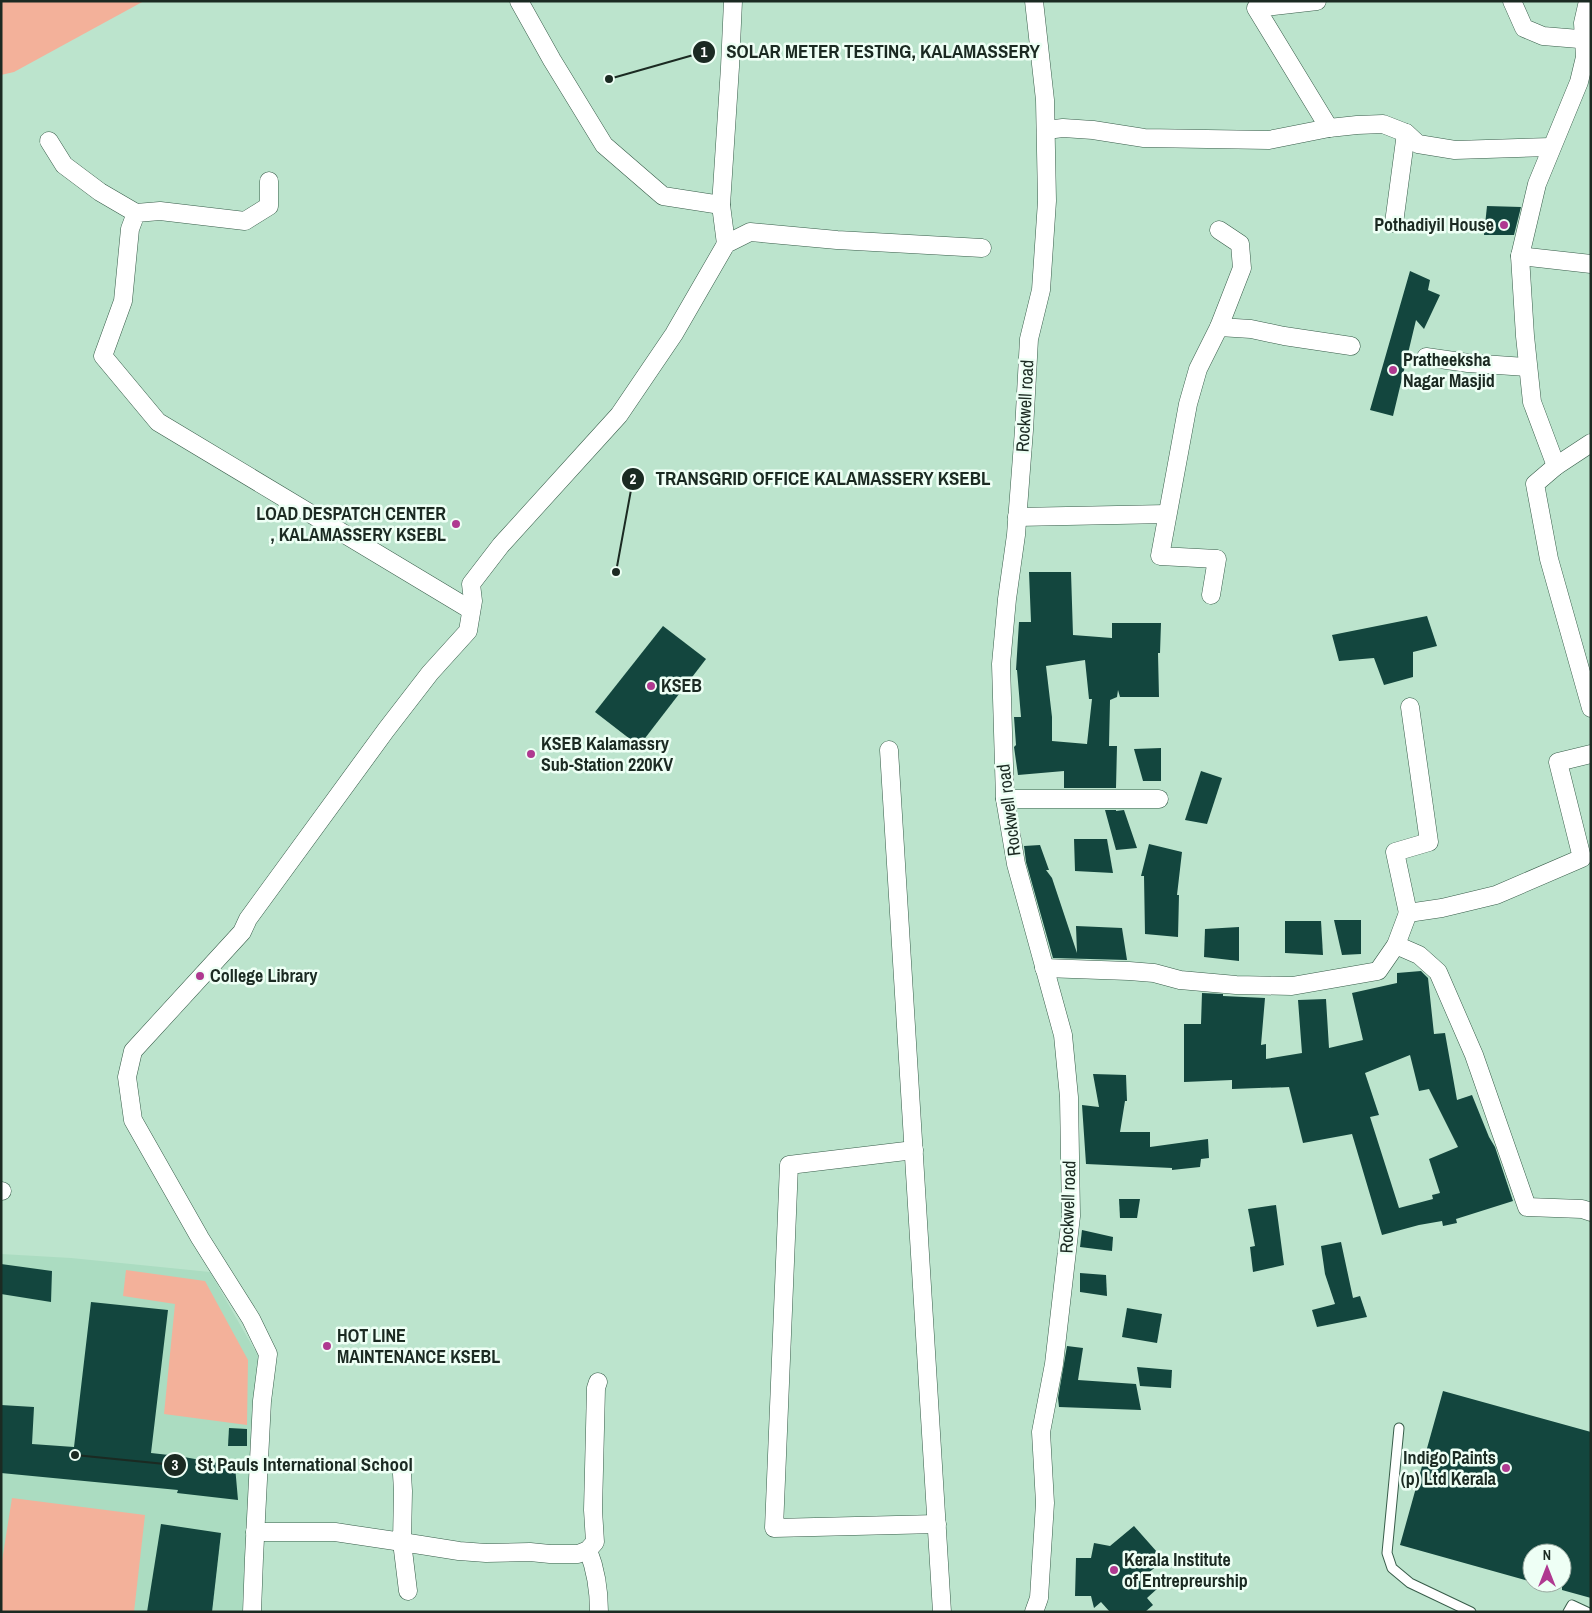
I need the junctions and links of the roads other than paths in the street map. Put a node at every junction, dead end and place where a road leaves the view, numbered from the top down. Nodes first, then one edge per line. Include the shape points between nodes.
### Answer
1 (519, 1) edge
2 (733, 1) edge
3 (1034, 1) edge
4 (1317, 1) edge
5 (1512, 1) edge
6 (1588, 1) edge
7 (1587, 39) edge
8 (1329, 128) junction
9 (1046, 130) junction
10 (1406, 133) junction
11 (49, 141) dead end
12 (1551, 147) junction
13 (269, 181) dead end
14 (721, 205) junction
15 (136, 213) junction
16 (1394, 223) dead end
17 (1219, 230) dead end
18 (726, 244) junction
19 (982, 248) dead end
20 (1520, 256) junction
21 (1591, 264) edge
22 (1219, 327) junction
23 (1351, 346) dead end
24 (1426, 357) dead end
25 (1528, 367) junction
26 (1591, 443) edge
27 (1556, 466) junction
28 (1167, 514) junction
29 (1017, 516) junction
30 (1211, 595) dead end
31 (472, 610) junction
32 (1410, 707) dead end
33 (1591, 708) edge
34 (889, 750) dead end
35 (1591, 754) edge
36 (1005, 799) junction
37 (1159, 799) dead end
38 (1586, 858) edge
39 (1408, 913) junction
40 (1396, 944) junction
41 (1044, 968) junction
42 (914, 1150) junction
43 (1591, 1212) edge
44 (598, 1382) dead end
45 (1399, 1428) dead end
46 (402, 1474) dead end
47 (937, 1524) junction
48 (255, 1532) junction
49 (402, 1542) junction
50 (588, 1550) junction
51 (408, 1591) dead end
52 (252, 1612) edge
53 (599, 1612) edge
54 (942, 1612) edge
55 (1034, 1612) edge
56 (1471, 1612) edge
57 (1568, 1612) edge
58 (1587, 1612) edge

1 - 14 street via 604,145 663,196
2 - 14 street
3 - 9 street, Rockwell road
4 - 8 street via 1256,8
5 - 7 street via 1524,28 1543,36
6 - 7 street via 1583,23
7 - 12 street via 1579,82
8 - 9 street via 1269,140 1144,138 1093,130
8 - 10 street via 1383,124
9 - 29 street, Rockwell road via 1048,200 1041,290 1029,338
10 - 12 street via 1418,144 1455,150
10 - 16 street
11 - 15 street via 64,166
12 - 20 street via 1537,184
13 - 15 street via 269,206 245,221 160,211
14 - 18 street
15 - 31 street via 130,229 123,301 103,356 152,415 158,422
17 - 22 street via 1240,244 1242,268
18 - 19 street via 750,232
18 - 31 street via 674,334 619,414 501,545 471,584
20 - 21 street
20 - 25 street
22 - 23 street
22 - 28 street via 1198,369 1188,404
24 - 25 street
25 - 27 street via 1532,402
26 - 27 street
27 - 33 street via 1535,484 1549,559
28 - 29 street
28 - 30 street via 1160,556 1217,559
29 - 36 street, Rockwell road via 1001,664
31 - 48 street via 468,631 386,730 248,919 242,932 133,1051 127,1077 133,1120 200,1238 251,1319 268,1354 262,1401
32 - 39 street via 1429,842 1395,852
34 - 42 street
35 - 38 street via 1558,762
36 - 37 street
36 - 41 street, Rockwell road via 1016,864
38 - 39 street via 1496,895
39 - 40 street
40 - 41 street via 1378,971 1292,986 1218,984 1129,970
40 - 43 street via 1419,955 1438,972 1474,1055 1528,1207
41 - 55 street, Rockwell road via 1064,1044 1069,1097 1071,1216 1054,1364 1041,1432 1044,1503 1039,1598
42 - 47 street
42 - 47 street via 789,1165 774,1528
44 - 50 street via 593,1510 595,1542
45 - 56 lane via 1387,1553 1392,1568 1410,1583
46 - 49 street
47 - 54 street
48 - 49 street via 335,1532
48 - 52 street
49 - 50 street via 486,1553 578,1554
49 - 51 street
50 - 53 street via 598,1580
57 - 58 lane via 1572,1605

